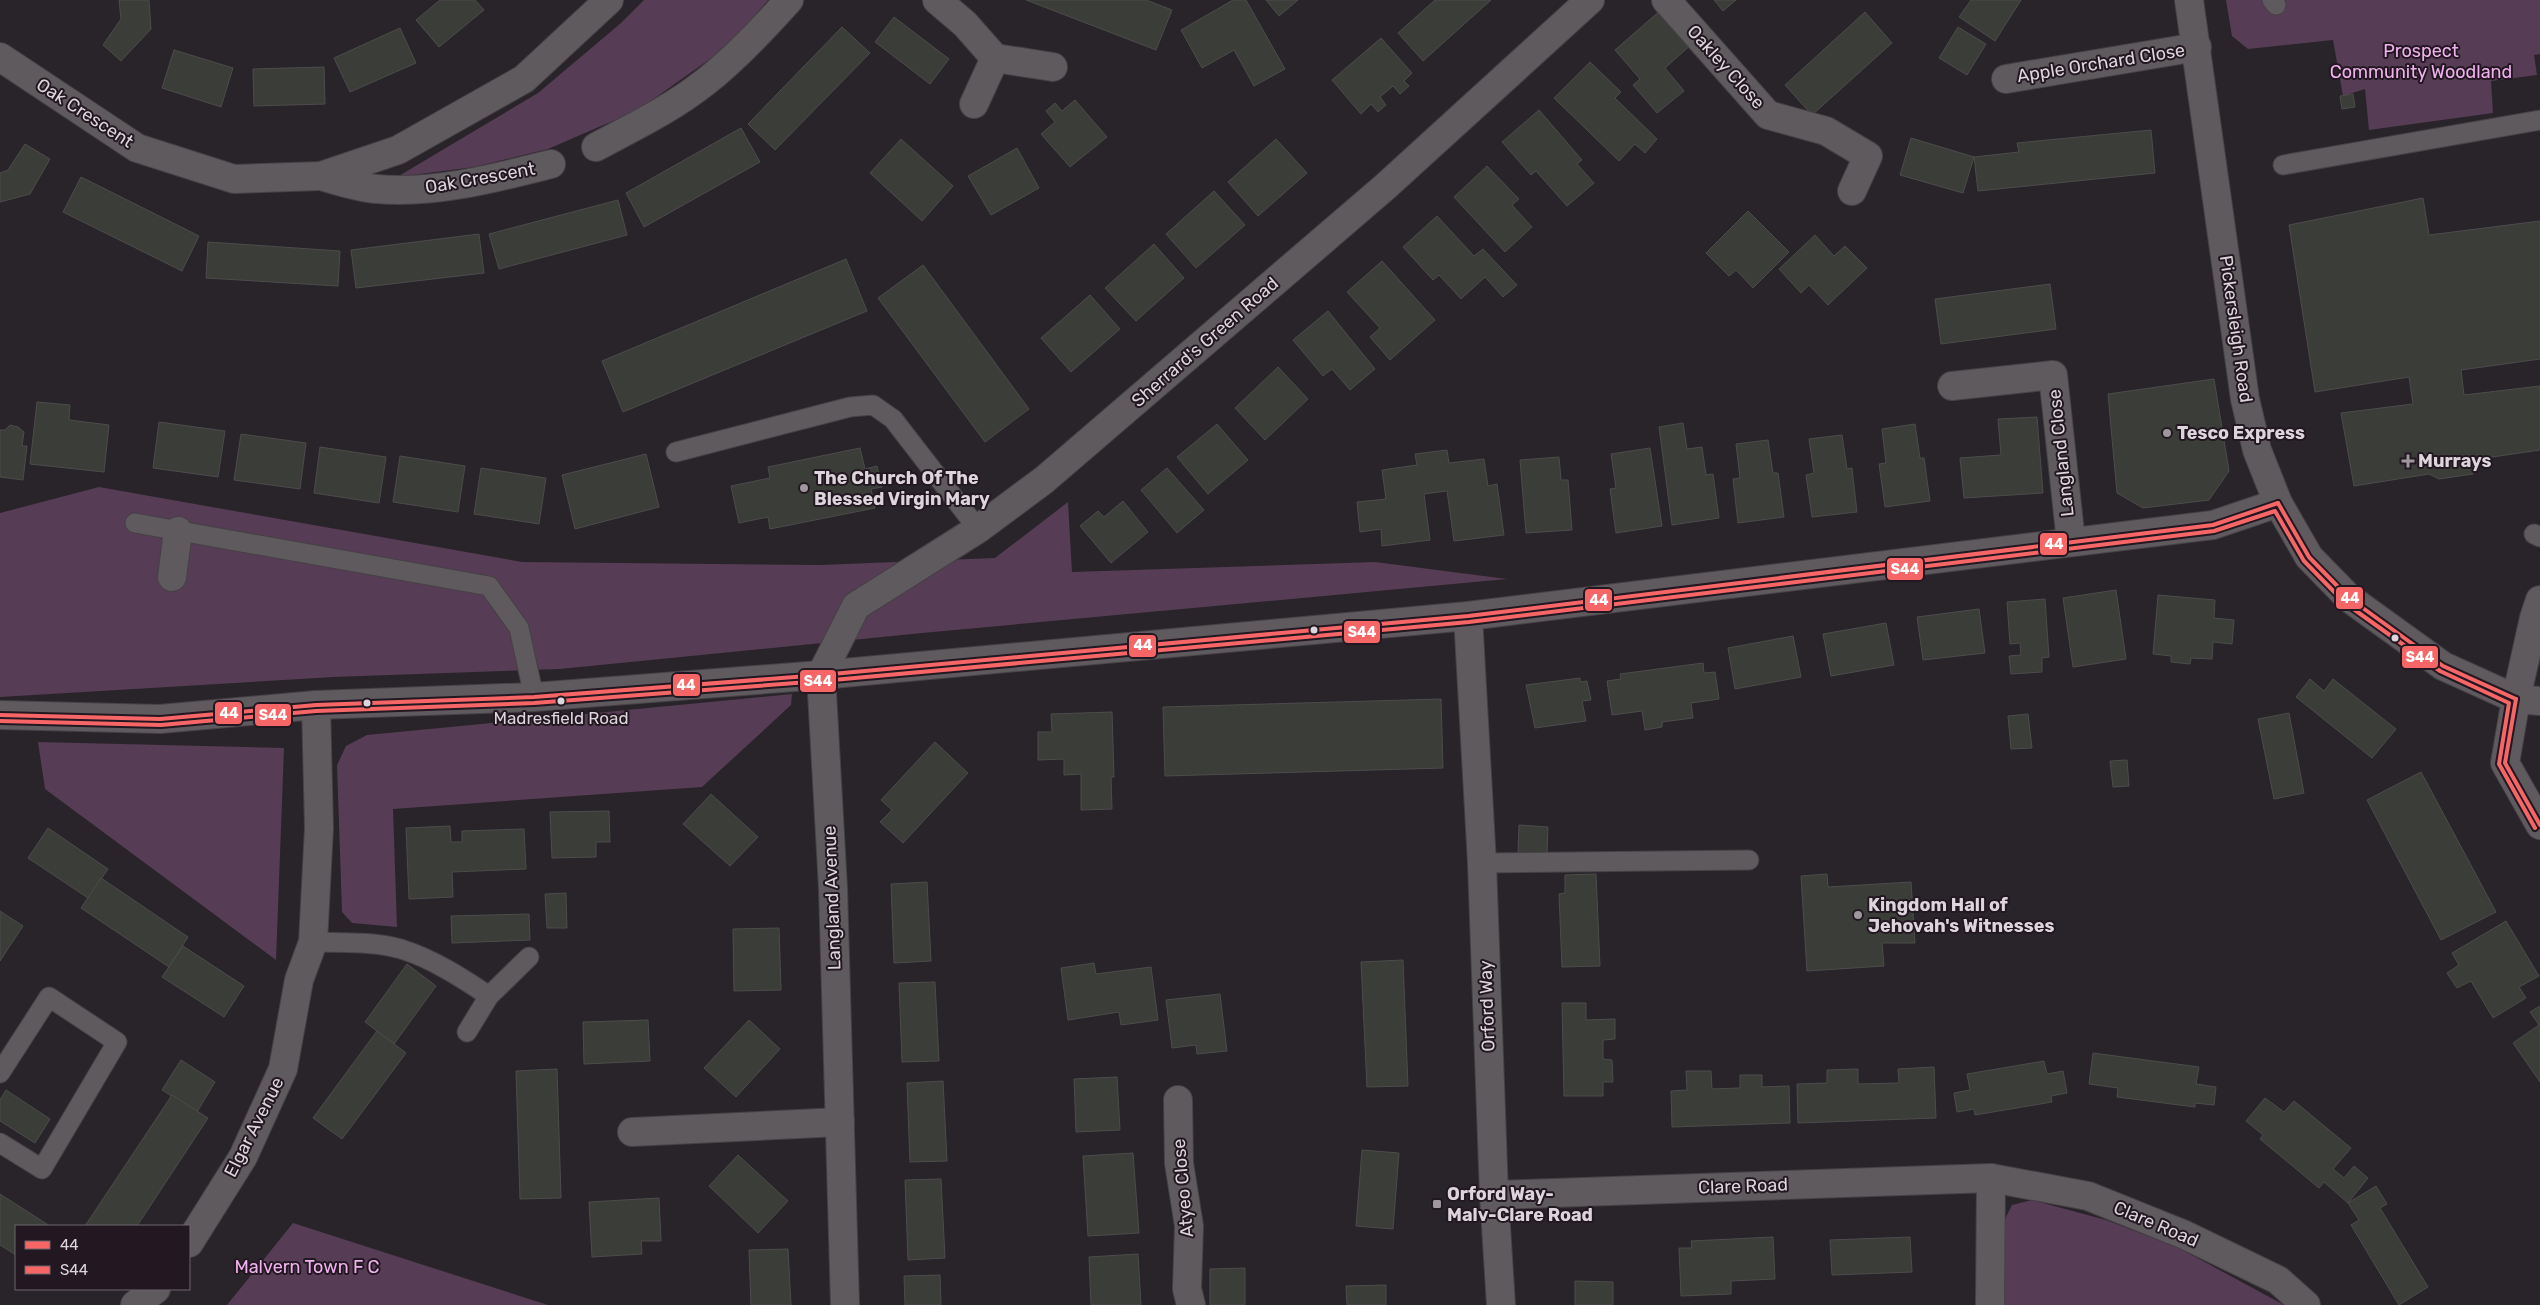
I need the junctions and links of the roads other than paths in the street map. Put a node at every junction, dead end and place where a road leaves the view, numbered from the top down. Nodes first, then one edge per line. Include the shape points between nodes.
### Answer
1 (609, 0) edge
2 (789, 0) edge
3 (937, 0) edge
4 (1590, 0) edge
5 (1666, 0) edge
6 (2189, 0) edge
7 (2196, 47) junction
8 (0, 57) edge
9 (994, 58) junction
10 (1053, 67) dead end
11 (2006, 79) dead end
12 (974, 104) dead end
13 (2540, 120) edge
14 (596, 147) dead end
15 (551, 164) dead end
16 (2283, 165) dead end
17 (321, 176) junction
18 (1852, 190) dead end
19 (1952, 386) dead end
20 (676, 452) dead end
21 (2278, 503) junction
22 (135, 523) dead end
23 (978, 529) junction
24 (178, 531) junction
25 (2071, 542) junction
26 (172, 577) dead end
27 (2540, 600) edge
28 (1468, 616) junction
29 (821, 674) junction
30 (534, 697) junction
31 (2528, 700) edge
32 (316, 705) junction
33 (0, 715) edge
34 (2540, 825) edge
35 (1748, 860) dead end
36 (1482, 863) junction
37 (313, 942) junction
38 (529, 956) dead end
39 (489, 996) junction
40 (467, 1032) dead end
41 (0, 1073) edge
42 (1178, 1100) dead end
43 (840, 1122) junction
44 (632, 1132) dead end
45 (0, 1144) edge
46 (1991, 1178) junction
47 (1494, 1195) junction
48 (190, 1241) edge
49 (155, 1290) edge
50 (135, 1305) edge
51 (845, 1305) edge
52 (1191, 1305) edge
53 (1501, 1305) edge
54 (1990, 1305) edge
55 (2306, 1305) edge

1 - 17 street, Oak Crescent via 524,79 398,150
2 - 14 street via 757,35 705,82 673,105
3 - 9 street via 965,24
4 - 23 street, Sherrard's Green Road via 1379,192 1044,480
5 - 18 street, Oakley Close via 1768,115 1826,131 1868,156
6 - 7 street, Pickersleigh Road
7 - 11 street, Apple Orchard Close
7 - 21 street, Pickersleigh Road via 2245,399 2257,450
8 - 17 street, Oak Crescent via 137,148 234,179
9 - 10 street
9 - 12 street
13 - 16 lane
15 - 17 street, Oak Crescent via 478,181 405,191 375,189
19 - 25 street, Langland Close via 2053,375
20 - 23 lane via 850,407 873,405 893,419
21 - 25 street via 2213,525
21 - 31 street, Pickersleigh Road via 2309,556 2350,598 2443,666
22 - 24 lane
23 - 29 street, Sherrard's Green Road via 856,606
24 - 26 street
24 - 30 lane via 489,586 519,628
25 - 28 street
27 - 31 street via 2534,618
28 - 29 street
28 - 36 street, Orford Way
29 - 30 street
29 - 43 street, Langland Avenue via 833,888
30 - 32 street
31 - 34 street via 2505,762
32 - 33 street via 160,719
32 - 37 street, Elgar Avenue via 319,828
35 - 36 lane
36 - 47 street, Orford Way
37 - 39 lane via 401,949 449,970
37 - 48 street, Elgar Avenue via 299,980 283,1069 243,1157
38 - 39 lane
39 - 40 lane
41 - 45 lane via 49,997 117,1042 42,1169
42 - 52 street, Atyeo Close via 1179,1163 1189,1226 1187,1289
43 - 44 street
43 - 51 street, Langland Avenue
46 - 47 street, Clare Road
46 - 54 street
46 - 55 street, Clare Road via 2088,1196 2159,1224 2278,1280
47 - 53 street, Orford Way
49 - 50 street

